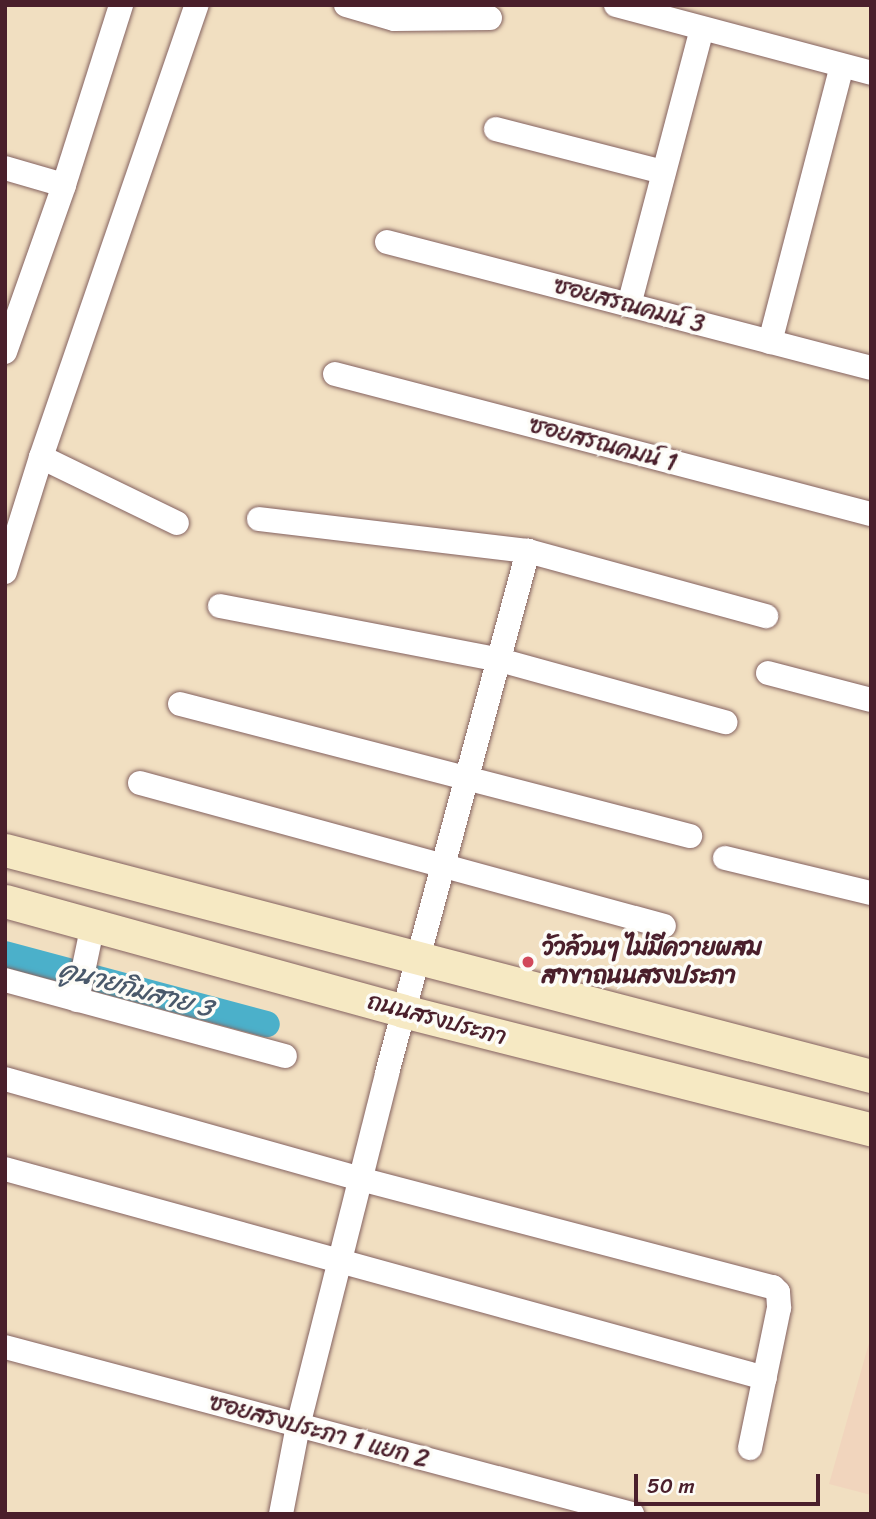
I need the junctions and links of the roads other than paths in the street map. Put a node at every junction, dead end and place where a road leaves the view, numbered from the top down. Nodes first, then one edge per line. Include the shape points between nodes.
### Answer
1 (121, 5) edge
2 (197, 5) edge
3 (346, 5) edge
4 (616, 5) edge
5 (491, 18) dead end
6 (702, 28) junction
7 (842, 66) junction
8 (871, 73) edge
9 (496, 129) dead end
10 (5, 168) edge
11 (664, 172) junction
12 (64, 185) junction
13 (387, 242) dead end
14 (629, 305) junction
15 (770, 342) junction
16 (5, 352) edge
17 (871, 368) edge
18 (335, 374) dead end
19 (41, 457) junction
20 (871, 514) edge
21 (259, 519) dead end
22 (177, 523) dead end
23 (528, 551) junction
24 (5, 572) edge
25 (220, 606) dead end
26 (766, 616) dead end
27 (496, 659) junction
28 (768, 673) dead end
29 (871, 700) edge
30 (180, 704) dead end
31 (725, 722) dead end
32 (466, 778) junction
33 (140, 783) dead end
34 (690, 835) dead end
35 (5, 850) edge
36 (725, 858) dead end
37 (443, 865) junction
38 (871, 893) edge
39 (5, 901) edge
40 (93, 924) junction
41 (664, 926) dead end
42 (417, 957) junction
43 (5, 980) edge
44 (77, 994) junction
45 (403, 1011) junction
46 (285, 1056) dead end
47 (871, 1076) edge
48 (5, 1079) edge
49 (871, 1129) edge
50 (5, 1169) edge
51 (360, 1179) junction
52 (339, 1262) junction
53 (5, 1347) edge
54 (765, 1378) junction
55 (298, 1426) junction
56 (750, 1448) dead end
57 (281, 1514) edge
58 (632, 1514) edge

1 - 12 street
2 - 19 street
3 - 5 street via 394,19
4 - 6 street
6 - 7 street
6 - 11 street
7 - 8 street
7 - 15 street
9 - 11 street
10 - 12 street
11 - 14 street
12 - 16 street
13 - 14 street, ซอยสรณคมน์ 3
14 - 15 street, ซอยสรณคมน์ 3
15 - 17 street, ซอยสรณคมน์ 3
18 - 20 street, ซอยสรณคมน์ 1
19 - 22 street
19 - 24 street
21 - 23 street
23 - 26 street
23 - 27 street
25 - 27 street
27 - 31 street
27 - 32 street
28 - 29 street
30 - 32 street
32 - 34 street
32 - 37 street
33 - 37 street
35 - 42 main road
36 - 38 street
37 - 41 street
37 - 42 street
39 - 40 main road, ถนนสรงประภา
40 - 44 street
40 - 45 main road, ถนนสรงประภา
42 - 45 street
42 - 47 main road
43 - 44 street
44 - 46 street
45 - 49 main road, ถนนสรงประภา
45 - 51 street
48 - 51 street
50 - 52 street
51 - 52 street
51 - 54 street via 773,1287 779,1308
52 - 54 street
52 - 55 street
53 - 55 street, ซอยสรงประภา 1 แยก 2
54 - 56 street
55 - 57 street
55 - 58 street, ซอยสรงประภา 1 แยก 2

